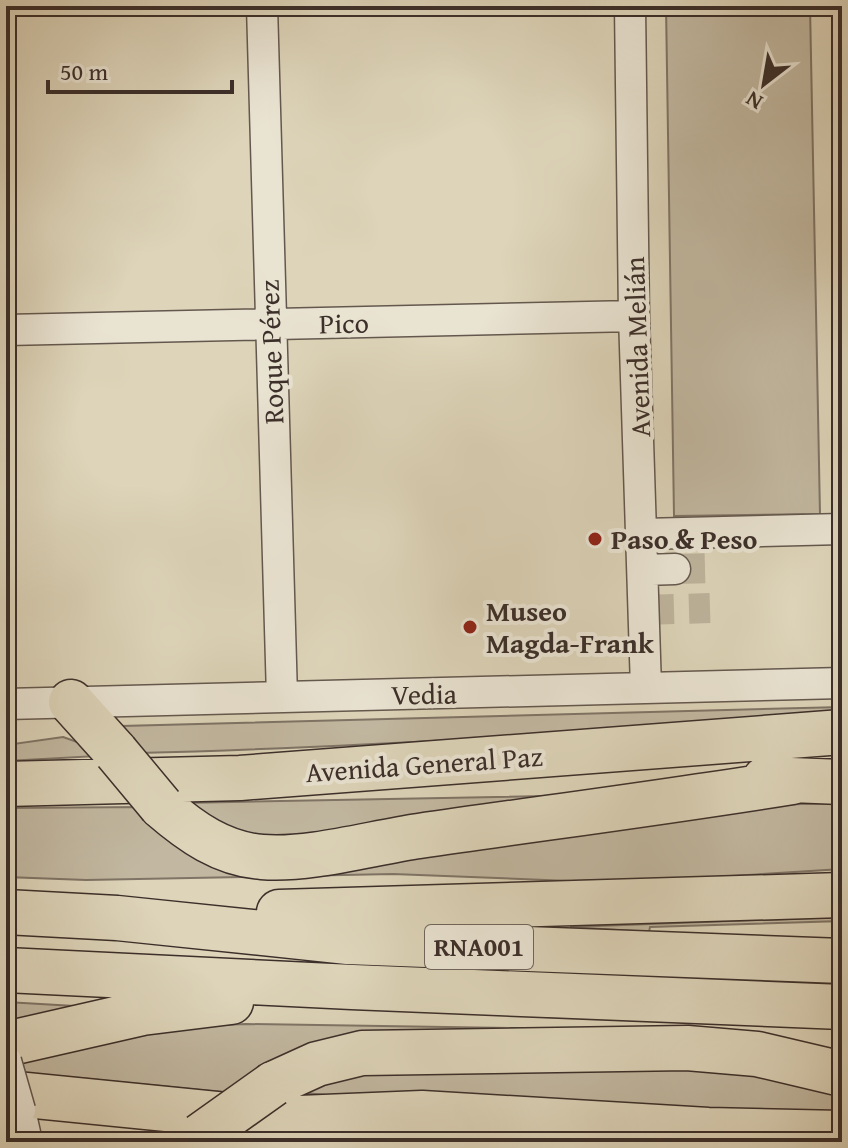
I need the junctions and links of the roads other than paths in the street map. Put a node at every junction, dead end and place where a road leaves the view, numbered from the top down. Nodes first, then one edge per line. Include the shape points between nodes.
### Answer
1 (262, 6) edge
2 (630, 6) edge
3 (634, 316) junction
4 (270, 324) junction
5 (6, 330) edge
6 (842, 529) edge
7 (643, 534) junction
8 (675, 569) tunnel mouth
9 (644, 570) junction
10 (842, 683) edge
11 (646, 688) junction
12 (282, 697) junction
13 (71, 702) junction
14 (6, 704) edge
15 (842, 732) edge
16 (707, 744) junction
17 (842, 745) edge
18 (240, 778) junction
19 (792, 782) junction
20 (842, 782) edge
21 (6, 784) edge
22 (842, 895) edge
23 (6, 912) edge
24 (117, 918) junction
25 (842, 961) edge
26 (6, 970) edge
27 (352, 987) junction
28 (835, 1008) edge
29 (6, 1044) edge
30 (6, 1061) edge
31 (842, 1074) edge
32 (13, 1102) edge
33 (274, 1102) junction
34 (842, 1133) edge
35 (197, 1139) edge
36 (27, 1142) edge
37 (438, 1142) edge

1 - 4 street, Roque Pérez
2 - 3 street, Avenida Melián
3 - 4 street, Pico
3 - 7 street, Avenida Melián
4 - 5 street, Pico
4 - 12 street, Roque Pérez
6 - 7 street
7 - 9 street, Avenida Melián
8 - 9 street
9 - 11 street, Avenida Melián
10 - 11 street, Vedia
11 - 12 street, Vedia
12 - 13 street, Vedia
13 - 14 street, Vedia
13 - 19 highway, bridge via 161,806 193,833 227,850 262,857
15 - 16 highway, Avenida General Paz
16 - 17 highway
16 - 18 highway, Avenida General Paz
18 - 19 highway via 313,784 729,776
18 - 21 highway, Avenida General Paz
19 - 20 highway
22 - 24 highway
23 - 24 highway, RNA001
24 - 25 highway, RNA001 via 348,942
26 - 27 highway, RNA001
27 - 28 highway, RNA001
27 - 29 highway via 142,1013
30 - 32 street, bridge
31 - 33 highway via 757,1054 687,1048 362,1053 317,1064
32 - 33 highway
32 - 36 street
33 - 34 highway via 708,1130
33 - 35 highway, bridge
33 - 37 highway

